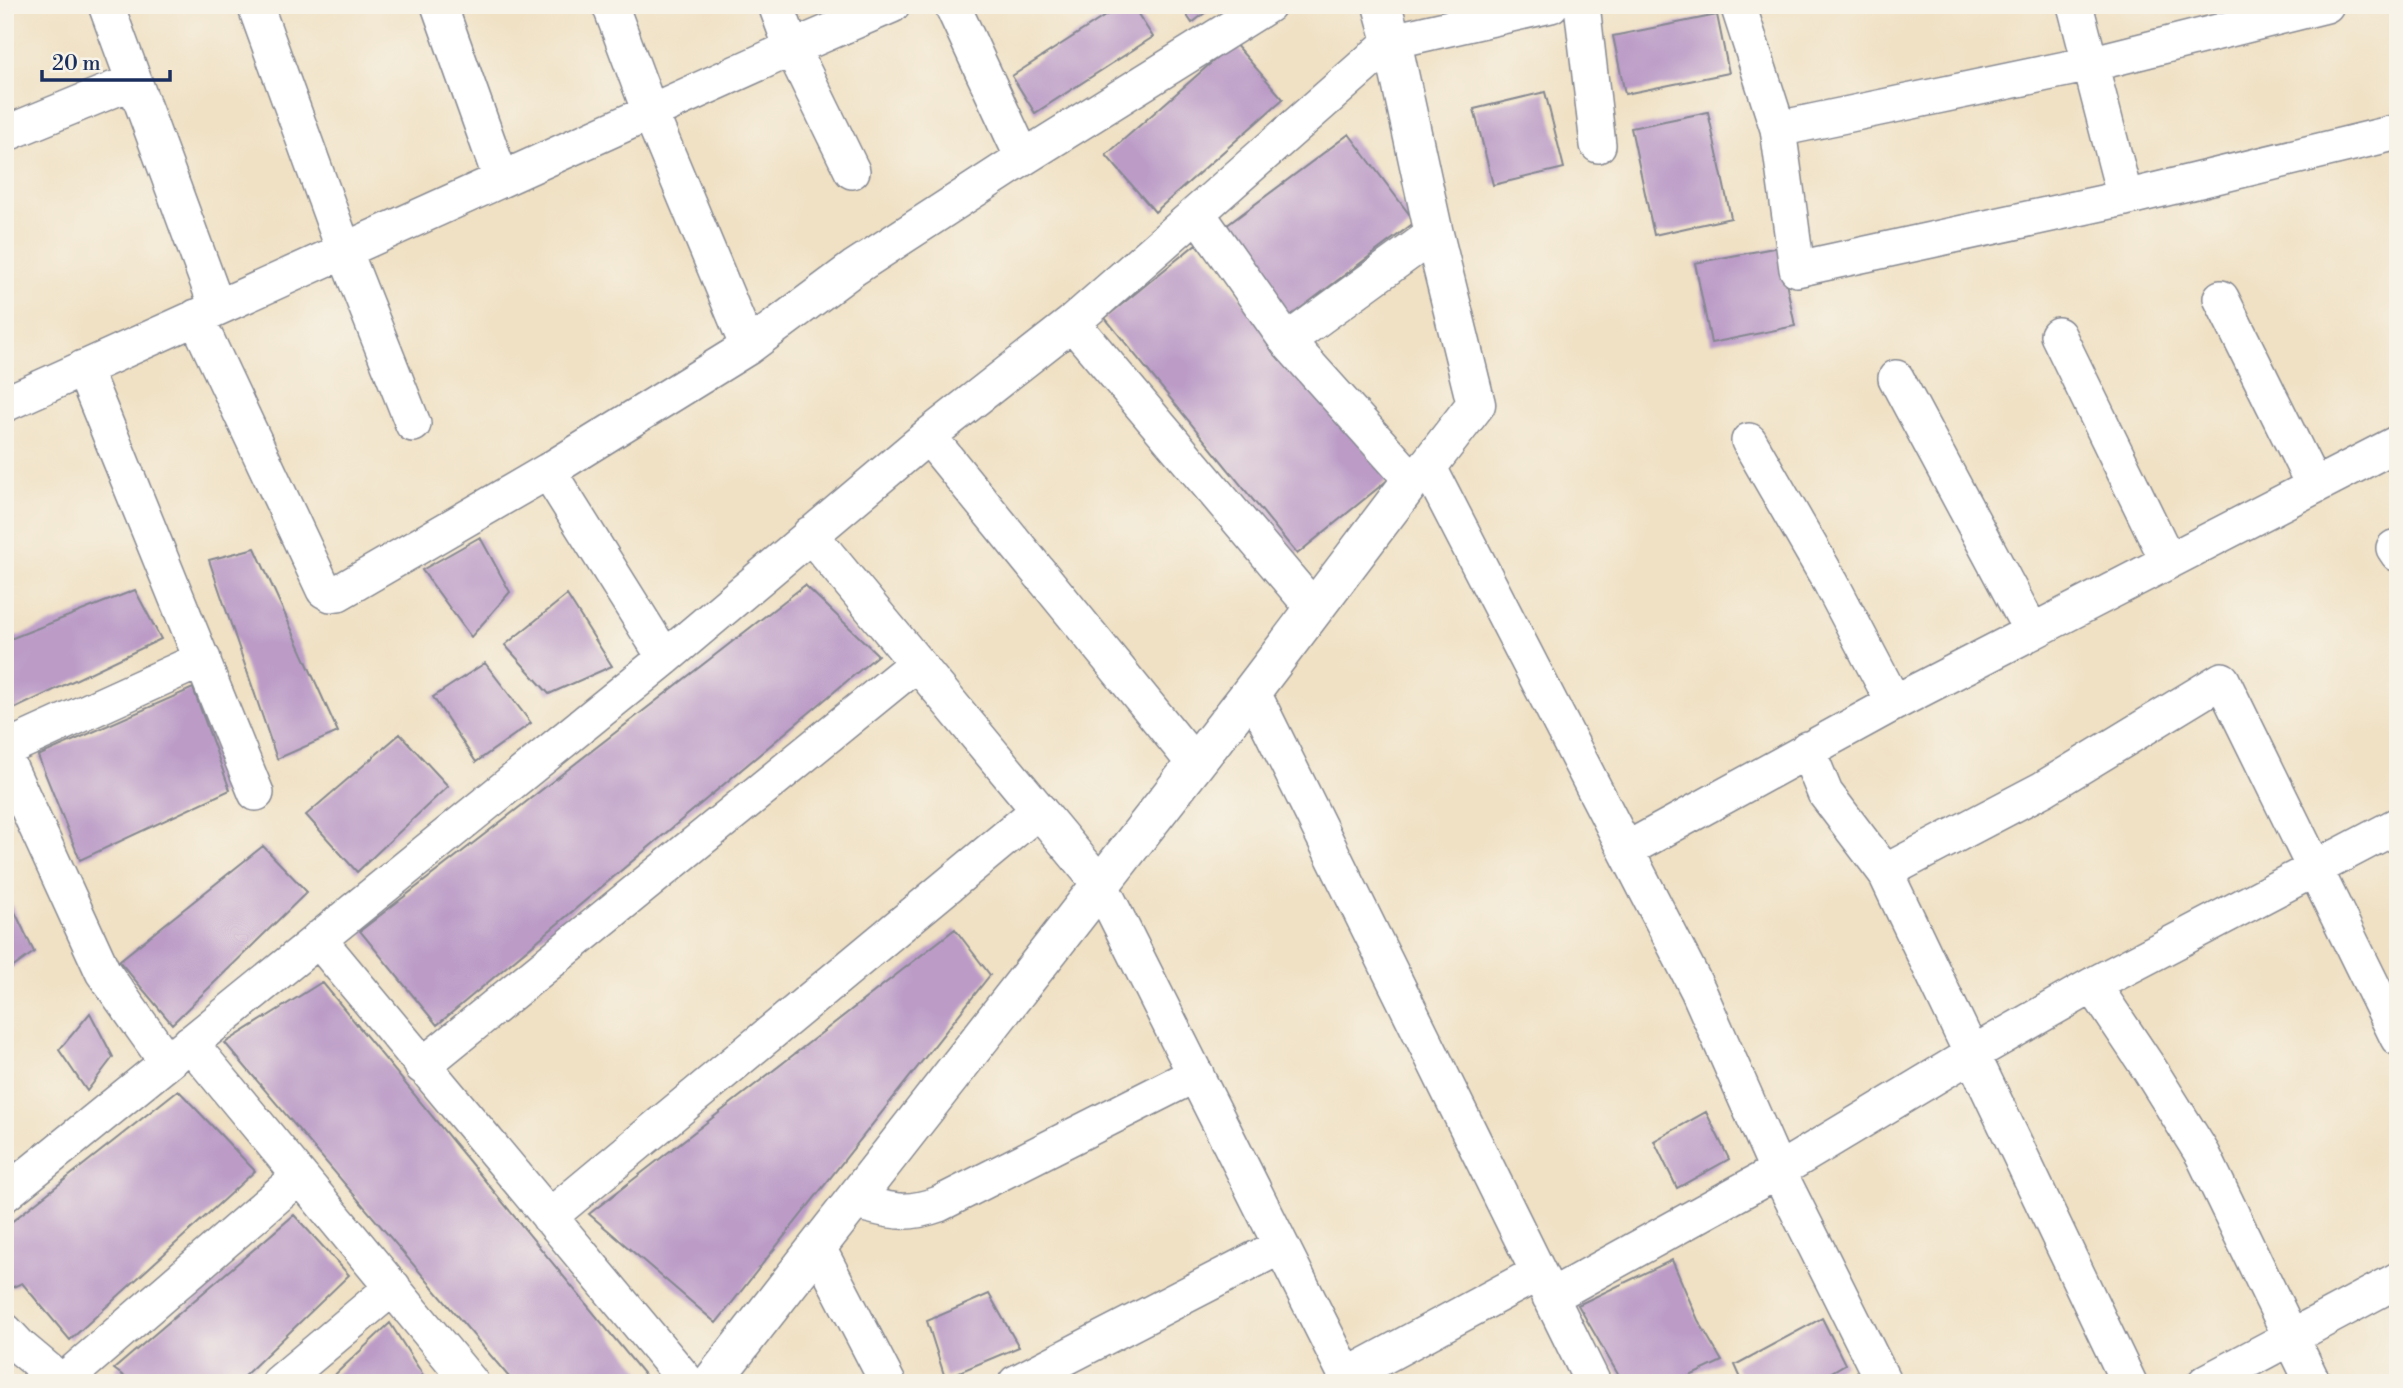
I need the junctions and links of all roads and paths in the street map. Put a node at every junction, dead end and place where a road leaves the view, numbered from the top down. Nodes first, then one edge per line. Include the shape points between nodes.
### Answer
1 (106, 5) edge
2 (255, 5) edge
3 (439, 5) edge
4 (610, 5) edge
5 (776, 5) edge
6 (891, 5) edge
7 (952, 5) edge
8 (1268, 5) edge
9 (1382, 5) edge
10 (1551, 5) edge
11 (1582, 5) edge
12 (1738, 5) edge
13 (2075, 5) edge
14 (2326, 5) edge
15 (1392, 41) junction
16 (792, 48) junction
17 (2090, 64) junction
18 (134, 81) junction
19 (650, 112) junction
20 (1778, 129) junction
21 (2398, 132) edge
22 (5, 134) edge
23 (1598, 145) dead end
24 (1023, 158) junction
25 (852, 171) dead end
26 (501, 179) junction
27 (2125, 198) junction
28 (1197, 213) junction
29 (1434, 234) junction
30 (344, 250) junction
31 (2221, 298) dead end
32 (206, 312) junction
33 (1072, 323) junction
34 (2058, 335) dead end
35 (1287, 341) junction
36 (748, 347) junction
37 (83, 368) junction
38 (1896, 378) dead end
39 (5, 404) edge
40 (414, 424) dead end
41 (928, 436) junction
42 (1749, 441) dead end
43 (2398, 443) edge
44 (548, 471) junction
45 (1420, 473) junction
46 (2314, 486) junction
47 (810, 534) junction
48 (2168, 561) junction
49 (1314, 609) junction
50 (2032, 632) junction
51 (665, 658) junction
52 (203, 659) junction
53 (917, 663) junction
54 (1252, 691) junction
55 (1894, 703) junction
56 (5, 749) edge
57 (1807, 749) junction
58 (5, 758) edge
59 (1195, 764) junction
60 (256, 793) dead end
61 (1039, 810) junction
62 (2398, 825) edge
63 (1626, 850) junction
64 (2313, 868) junction
65 (1885, 872) junction
66 (1100, 884) junction
67 (318, 939) junction
68 (2093, 985) junction
69 (2398, 1038) edge
70 (179, 1053) junction
71 (1974, 1053) junction
72 (422, 1066) junction
73 (1196, 1074) junction
74 (1778, 1171) junction
75 (300, 1176) junction
76 (5, 1194) edge
77 (852, 1202) junction
78 (549, 1217) junction
79 (817, 1246) junction
80 (1281, 1246) junction
81 (2398, 1280) edge
82 (1544, 1285) junction
83 (393, 1287) junction
84 (2289, 1337) junction
85 (10, 1345) edge
86 (1348, 1379) edge
87 (63, 1382) edge
88 (279, 1383) edge
89 (471, 1383) edge
90 (688, 1383) edge
91 (711, 1383) edge
92 (888, 1383) edge
93 (1016, 1383) edge
94 (1593, 1383) edge
95 (1884, 1383) edge
96 (2129, 1383) edge
97 (2205, 1383) edge
98 (2312, 1383) edge

1 - 18 street
2 - 30 street
3 - 26 street
4 - 19 street
5 - 16 street
6 - 16 street
7 - 24 street
8 - 24 street
9 - 15 street
10 - 15 street
11 - 23 street
12 - 20 street
13 - 17 street
14 - 17 street
15 - 28 street
15 - 29 street
16 - 19 street
16 - 25 street
17 - 20 street
17 - 27 street
18 - 22 street
18 - 32 street
19 - 26 street
19 - 36 street
20 - 27 street via 1797,269
21 - 27 street
24 - 36 street via 854,268
26 - 30 street
28 - 33 street
28 - 35 street
29 - 35 street
29 - 45 street via 1476,404
30 - 32 street
30 - 40 street
31 - 46 street
32 - 37 street
32 - 44 street via 324,590 331,594
33 - 41 street
33 - 49 street
34 - 48 street
35 - 45 street
36 - 44 street
37 - 39 street
37 - 52 street
38 - 50 street
41 - 47 street
41 - 59 street
42 - 55 street
43 - 46 street
44 - 51 street
45 - 49 street
45 - 63 street
46 - 48 street
47 - 51 street
47 - 53 street
48 - 50 street
49 - 54 street
50 - 55 street
51 - 67 street
52 - 56 street
52 - 60 street
53 - 61 street
53 - 72 street
54 - 59 street
54 - 82 street
55 - 57 street
57 - 63 street
57 - 65 street via 1825,793
58 - 70 street via 103,972
59 - 66 street
61 - 66 street
61 - 78 street
62 - 64 street
63 - 74 street via 1698,990
64 - 65 street via 2222,680 2043,789
64 - 68 street
64 - 69 street
65 - 71 street
66 - 73 street
66 - 77 street
67 - 70 street
67 - 72 street
68 - 71 street
68 - 84 street via 2203,1155
70 - 75 street
70 - 76 street
71 - 74 street
71 - 96 street
72 - 78 street
73 - 77 street via 939,1204 900,1213
73 - 80 street
74 - 82 street
74 - 95 street
75 - 83 street
75 - 87 street
77 - 79 street
78 - 90 street
79 - 91 street
79 - 92 street
80 - 86 street
80 - 93 street
81 - 84 street
82 - 86 street
82 - 94 street
83 - 88 street
83 - 89 street
84 - 97 street
84 - 98 street
85 - 87 street

